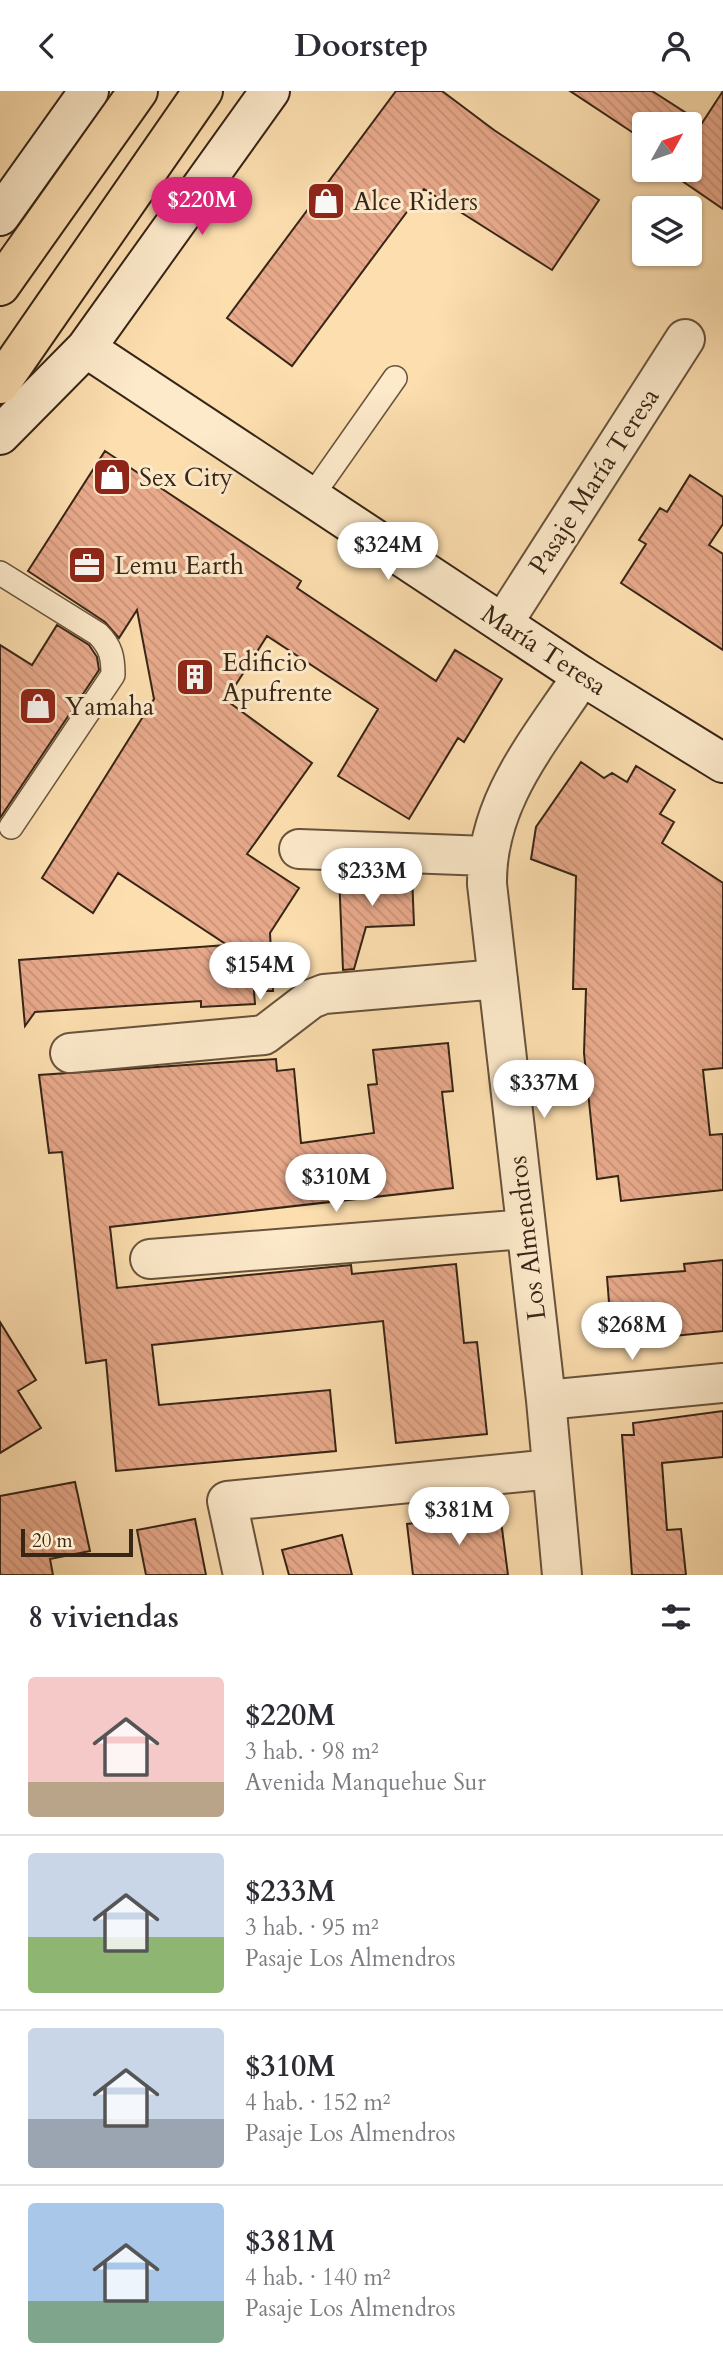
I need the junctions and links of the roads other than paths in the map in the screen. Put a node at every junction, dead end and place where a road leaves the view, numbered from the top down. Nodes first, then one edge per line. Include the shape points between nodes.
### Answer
1 (89, 91) edge
2 (138, 91) edge
3 (203, 91) edge
4 (270, 91) edge
5 (0, 216) edge
6 (0, 286) edge
7 (685, 339) dead end
8 (86, 348) junction
9 (395, 377) dead end
10 (0, 384) edge
11 (0, 435) edge
12 (312, 496) junction
13 (0, 573) edge
14 (503, 623) junction
15 (582, 676) junction
16 (723, 763) edge
17 (11, 827) dead end
18 (299, 849) dead end
19 (487, 856) junction
20 (498, 979) junction
21 (70, 1053) dead end
22 (526, 1229) junction
23 (150, 1259) dead end
24 (723, 1383) edge
25 (546, 1399) junction
26 (552, 1469) junction
27 (243, 1575) edge
28 (562, 1575) edge

1 - 5 street
2 - 6 main road
3 - 10 main road
4 - 8 street
7 - 14 street, Pasaje María Teresa
8 - 11 street
8 - 12 street, María Teresa
9 - 12 lane
12 - 14 street, María Teresa
13 - 17 lane via 97,634 109,645 113,657 113,675
14 - 15 street, María Teresa
15 - 16 street, María Teresa
15 - 19 street, Los Almendros via 501,803
18 - 19 street
19 - 20 street, Los Almendros
20 - 21 street via 324,994 264,1035
20 - 22 street, Los Almendros
22 - 23 street
22 - 25 street, Los Almendros
24 - 25 street
25 - 26 street, Los Almendros
26 - 27 street via 228,1501
26 - 28 street, Los Almendros

